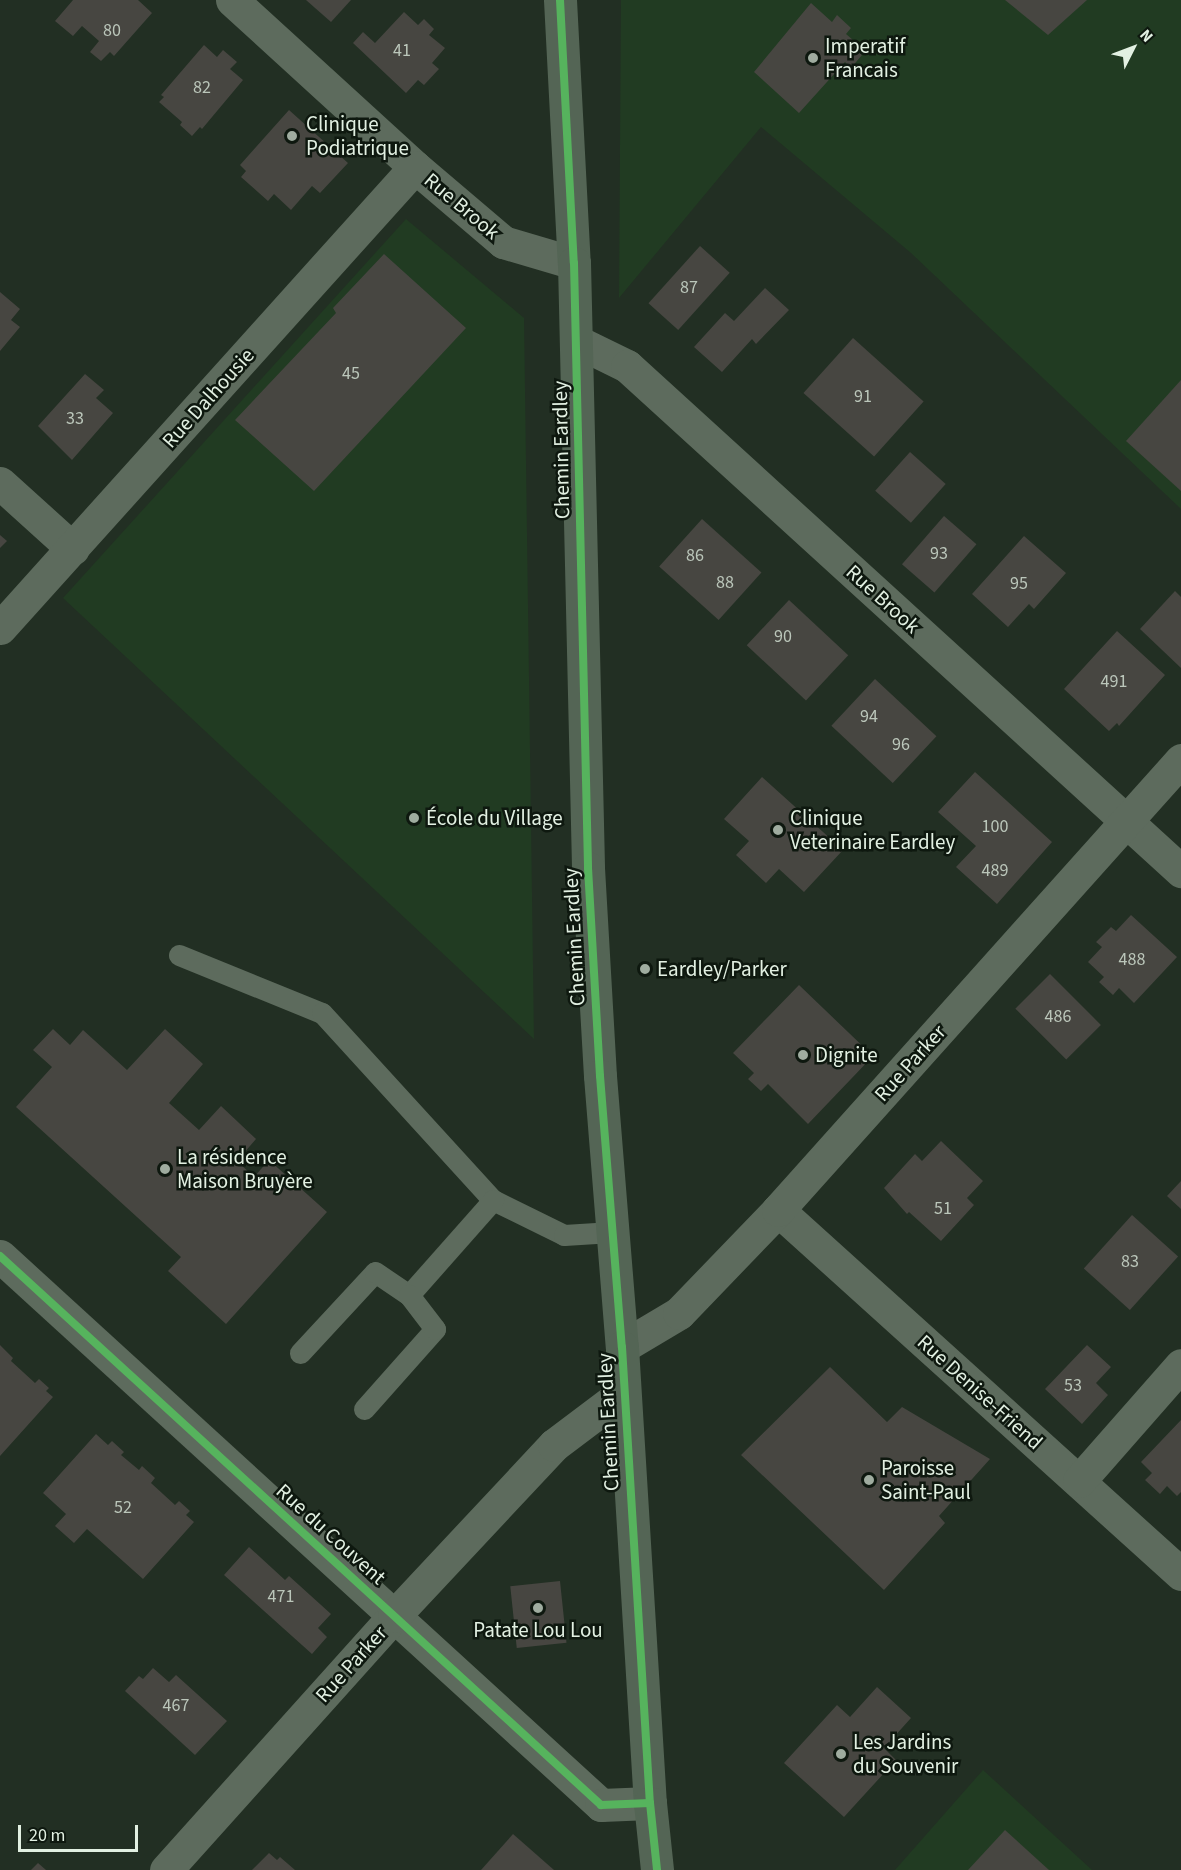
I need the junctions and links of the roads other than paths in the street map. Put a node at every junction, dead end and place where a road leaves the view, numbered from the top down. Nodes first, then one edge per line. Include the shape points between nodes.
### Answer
1 (232, 0) edge
2 (560, 0) edge
3 (415, 167) junction
4 (574, 263) junction
5 (576, 341) junction
6 (0, 483) edge
7 (73, 549) junction
8 (0, 628) edge
9 (1181, 760) edge
10 (1126, 820) junction
11 (1181, 871) edge
12 (179, 955) dead end
13 (494, 1200) junction
14 (778, 1210) junction
15 (612, 1232) junction
16 (0, 1256) edge
17 (409, 1295) junction
18 (622, 1347) junction
19 (300, 1353) dead end
20 (1181, 1365) edge
21 (623, 1393) junction
22 (364, 1409) dead end
23 (1079, 1481) junction
24 (1181, 1574) edge
25 (394, 1616) junction
26 (650, 1803) junction
27 (166, 1870) edge
28 (657, 1870) edge

1 - 3 street, Rue Brook
2 - 4 main road, Chemin Eardley
3 - 4 street, Rue Brook via 503,242
3 - 7 street, Rue Dalhousie
4 - 5 main road, Chemin Eardley
5 - 10 street, Rue Brook via 627,366
5 - 15 main road, Chemin Eardley via 588,868
6 - 7 street
7 - 8 street, Rue Dalhousie
9 - 10 street, Rue Parker
10 - 11 street, Rue Brook
10 - 14 street, Rue Parker
12 - 13 lane via 322,1013
13 - 15 lane via 564,1235
13 - 17 lane
14 - 18 street, Rue Parker via 679,1313
14 - 23 street, Rue Denise-Friend
15 - 18 main road, Chemin Eardley
16 - 25 street, Rue du Couvent
17 - 19 lane via 375,1272
17 - 22 lane via 435,1329
18 - 21 main road, Chemin Eardley
20 - 23 street
21 - 25 street, Rue Parker via 554,1445
21 - 26 main road, Chemin Eardley
23 - 24 street, Rue Denise-Friend
25 - 26 street, Rue du Couvent via 601,1805
25 - 27 street, Rue Parker
26 - 28 main road, Chemin Eardley

